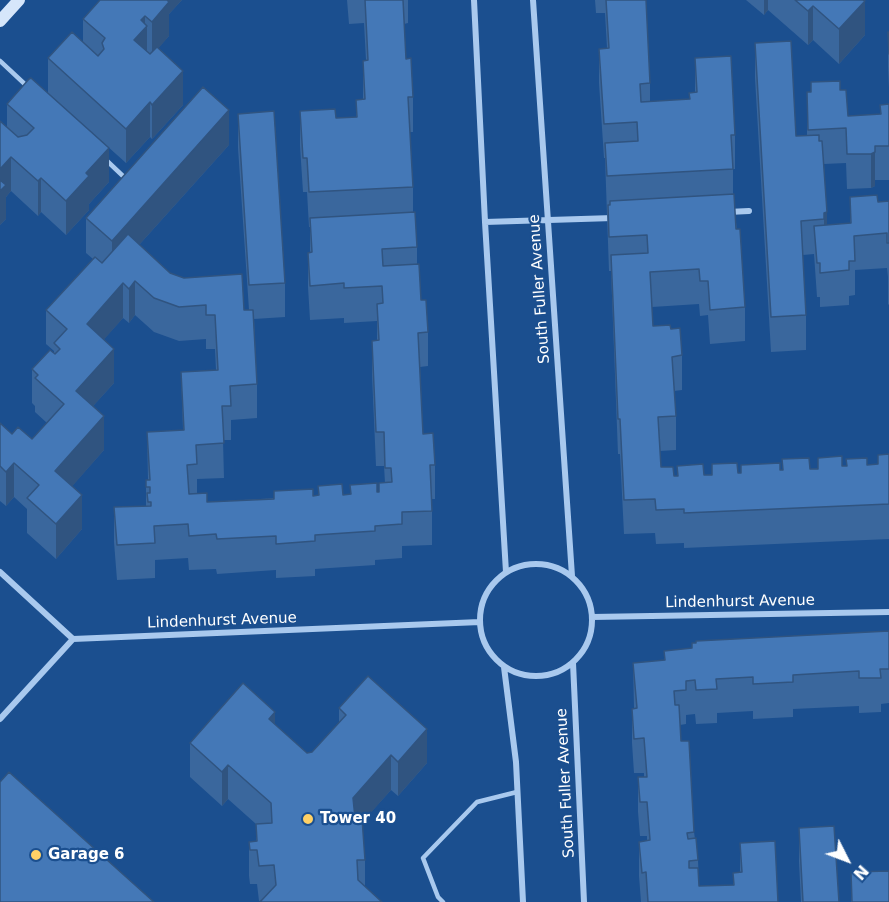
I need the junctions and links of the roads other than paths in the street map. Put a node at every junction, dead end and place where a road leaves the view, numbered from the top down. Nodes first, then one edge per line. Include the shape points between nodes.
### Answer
1 (19, 0) edge
2 (474, 0) edge
3 (533, 0) edge
4 (0, 21) edge
5 (0, 61) edge
6 (34, 93) edge
7 (98, 152) edge
8 (124, 177) edge
9 (749, 211) dead end
10 (726, 212) edge
11 (619, 217) edge
12 (548, 221) junction
13 (485, 222) junction
14 (0, 572) edge
15 (506, 572) junction
16 (572, 576) junction
17 (889, 612) edge
18 (592, 617) junction
19 (480, 622) junction
20 (73, 639) junction
21 (573, 663) junction
22 (504, 667) junction
23 (0, 719) edge
24 (517, 792) junction
25 (443, 902) edge
26 (523, 902) edge
27 (584, 902) edge

1 - 4 main road
2 - 13 street
3 - 12 street, South Fuller Avenue
5 - 6 lane
7 - 8 lane
9 - 10 street
11 - 12 street
12 - 13 street
12 - 16 street, South Fuller Avenue
13 - 15 street
14 - 20 street
15 - 16 street via 536,563 555,566
15 - 19 street via 486,595
16 - 18 street via 585,591
17 - 18 street, Lindenhurst Avenue
18 - 21 street via 585,648
19 - 20 street, Lindenhurst Avenue
19 - 22 street via 484,642
20 - 23 street
21 - 22 street via 555,673 536,676
21 - 27 street, South Fuller Avenue
22 - 24 street
24 - 25 lane via 477,802 423,858
24 - 26 street

